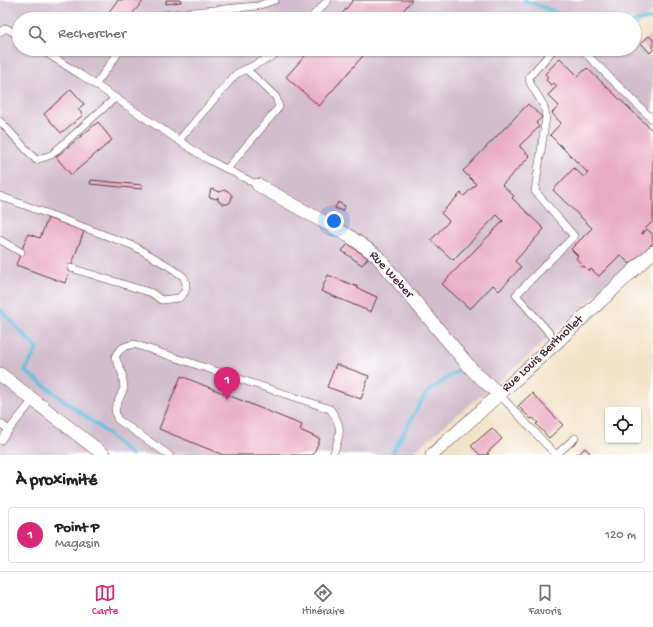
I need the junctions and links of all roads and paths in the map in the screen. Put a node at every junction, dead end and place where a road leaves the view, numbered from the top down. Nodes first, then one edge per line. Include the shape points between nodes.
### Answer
1 (275, 0) edge
2 (328, 0) edge
3 (193, 12) edge
4 (317, 12) edge
5 (0, 32) edge
6 (12, 32) edge
7 (51, 56) edge
8 (115, 56) edge
9 (273, 56) edge
10 (548, 56) edge
11 (587, 56) edge
12 (246, 69) junction
13 (96, 84) junction
14 (115, 98) junction
15 (653, 120) edge
16 (0, 121) edge
17 (179, 140) junction
18 (227, 169) junction
19 (258, 185) joint
20 (0, 196) edge
21 (0, 240) edge
22 (21, 252) dead end
23 (653, 252) edge
24 (71, 268) dead end
25 (561, 344) junction
26 (0, 374) edge
27 (499, 394) junction
28 (33, 400) junction
29 (0, 423) edge
30 (9, 430) junction
31 (575, 438) dead end
32 (0, 441) edge
33 (104, 455) edge
34 (169, 455) edge
35 (333, 455) edge
36 (432, 455) edge

1 - 3 lane via 257,6
2 - 4 lane
5 - 6 lane via 6,28
7 - 13 lane
8 - 13 lane
9 - 12 lane
10 - 25 lane via 530,77 530,83 544,106 546,117 535,191 574,236 516,295
11 - 15 lane
12 - 17 lane via 236,74
12 - 18 lane via 276,97 279,107
13 - 14 lane
14 - 16 lane via 52,155 36,160
14 - 17 lane
17 - 18 lane
18 - 19 lane
19 - 27 street, Rue Weber via 349,236 376,255 474,372
20 - 24 lane via 134,246 184,277 186,292 179,298 161,300 152,294
21 - 22 lane
23 - 25 street, Rue Louis Berthollet
25 - 27 street, Rue Louis Berthollet
26 - 28 street
27 - 31 lane via 556,455
27 - 36 street, Rue Louis Berthollet
28 - 30 lane
28 - 33 street
29 - 30 lane
30 - 32 lane
34 - 35 lane via 117,419 114,409 124,388 115,357 123,347 134,344 330,409 339,425 340,435

